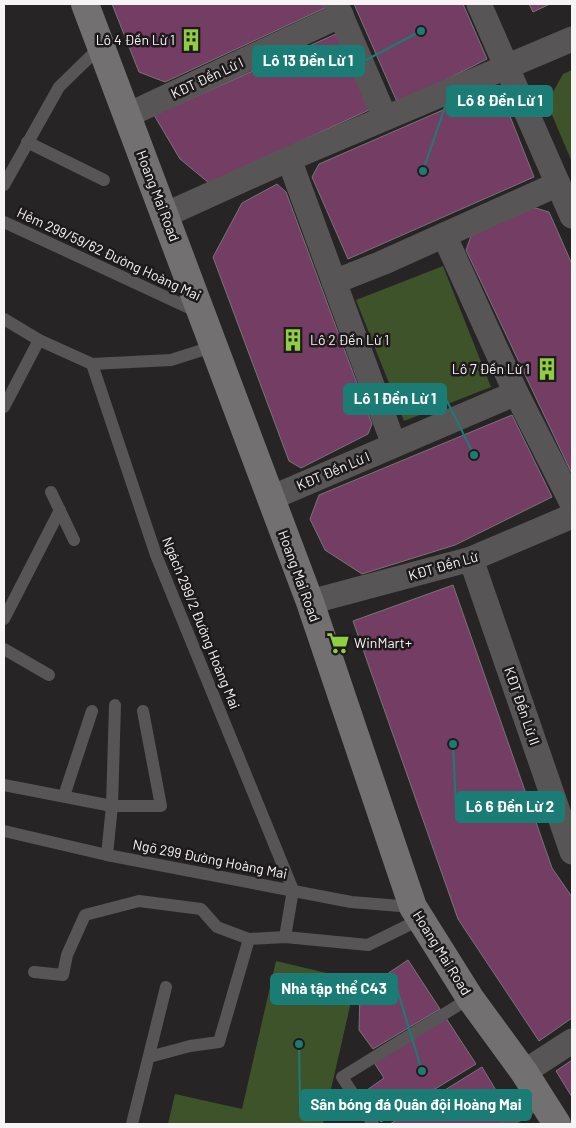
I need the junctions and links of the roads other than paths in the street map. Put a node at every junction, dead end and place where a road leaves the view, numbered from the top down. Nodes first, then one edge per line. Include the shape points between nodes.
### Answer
1 (85, 4) edge
2 (479, 4) edge
3 (339, 10) edge
4 (572, 39) edge
5 (101, 46) junction
6 (508, 66) junction
7 (128, 115) junction
8 (385, 118) junction
9 (27, 142) junction
10 (289, 159) junction
11 (104, 180) dead end
12 (558, 184) junction
13 (4, 185) edge
14 (166, 215) junction
15 (572, 216) edge
16 (4, 222) edge
17 (444, 235) junction
18 (334, 282) junction
19 (202, 314) junction
20 (4, 319) edge
21 (39, 340) junction
22 (215, 346) junction
23 (92, 364) junction
24 (516, 392) junction
25 (4, 407) edge
26 (394, 445) junction
27 (51, 492) dead end
28 (271, 498) junction
29 (572, 503) edge
30 (60, 510) junction
31 (572, 516) edge
32 (74, 540) dead end
33 (471, 559) junction
34 (310, 602) junction
35 (4, 620) edge
36 (4, 649) edge
37 (49, 675) dead end
38 (115, 704) dead end
39 (92, 711) dead end
40 (143, 711) dead end
41 (4, 785) edge
42 (64, 796) junction
43 (112, 806) junction
44 (4, 831) edge
45 (572, 852) edge
46 (106, 855) junction
47 (293, 890) junction
48 (417, 913) junction
49 (285, 937) junction
50 (249, 939) junction
51 (34, 972) dead end
52 (166, 987) dead end
53 (470, 998) junction
54 (572, 1041) edge
55 (149, 1057) junction
56 (524, 1072) junction
57 (542, 1102) junction
58 (132, 1124) edge
59 (373, 1124) edge
60 (505, 1124) edge
61 (557, 1124) edge

1 - 5 street, Hoang Mai Road
2 - 6 street
3 - 7 street, KĐT Đền Lừ I
3 - 8 street, KĐT Đền Lừ I
4 - 6 street
5 - 7 street, Hoang Mai Road
5 - 9 lane via 59,87
6 - 8 street
6 - 12 street
7 - 14 street, Hoang Mai Road
8 - 10 street
9 - 11 lane
9 - 13 lane
10 - 14 street
10 - 18 street
12 - 15 street
12 - 17 street
14 - 19 street, Hoang Mai Road
16 - 19 lane, Hẻm 299/59/62 Đường Hoàng Mai
17 - 18 street
17 - 24 street
18 - 26 street
19 - 22 street, Hoang Mai Road
20 - 21 lane
21 - 23 lane
21 - 25 lane
22 - 23 lane via 171,360
22 - 28 street, Hoang Mai Road
23 - 47 lane, Ngách 299/2 Đường Hoàng Mai via 156,555
24 - 26 street, KĐT Đền Lừ I
24 - 29 street
26 - 28 street, KĐT Đền Lừ I
27 - 30 lane
28 - 34 street, Hoang Mai Road
30 - 32 lane
30 - 35 lane
31 - 33 street, KĐT Đền Lừ
33 - 34 street, KĐT Đền Lừ
33 - 45 street, KĐT Đền Lừ II
34 - 48 street, Hoang Mai Road
36 - 37 lane
38 - 43 lane
39 - 42 lane
40 - 43 lane via 162,806
41 - 42 lane
42 - 43 lane
43 - 46 lane
44 - 46 lane, Ngõ 299 Đường Hoàng Mai
46 - 47 lane, Ngõ 299 Đường Hoàng Mai
47 - 48 lane, Ngõ 299 Đường Hoàng Mai
47 - 49 lane
48 - 49 lane via 368,945
48 - 53 street, Hoang Mai Road
49 - 50 lane
50 - 51 lane via 217,927 201,909 139,901 85,915 63,975
50 - 55 lane via 220,1042
52 - 55 lane
53 - 56 street, Hoang Mai Road
53 - 59 lane via 342,1077
54 - 56 street
55 - 58 lane
56 - 57 street, Hoang Mai Road
57 - 60 lane
57 - 61 street, Hoang Mai Road

